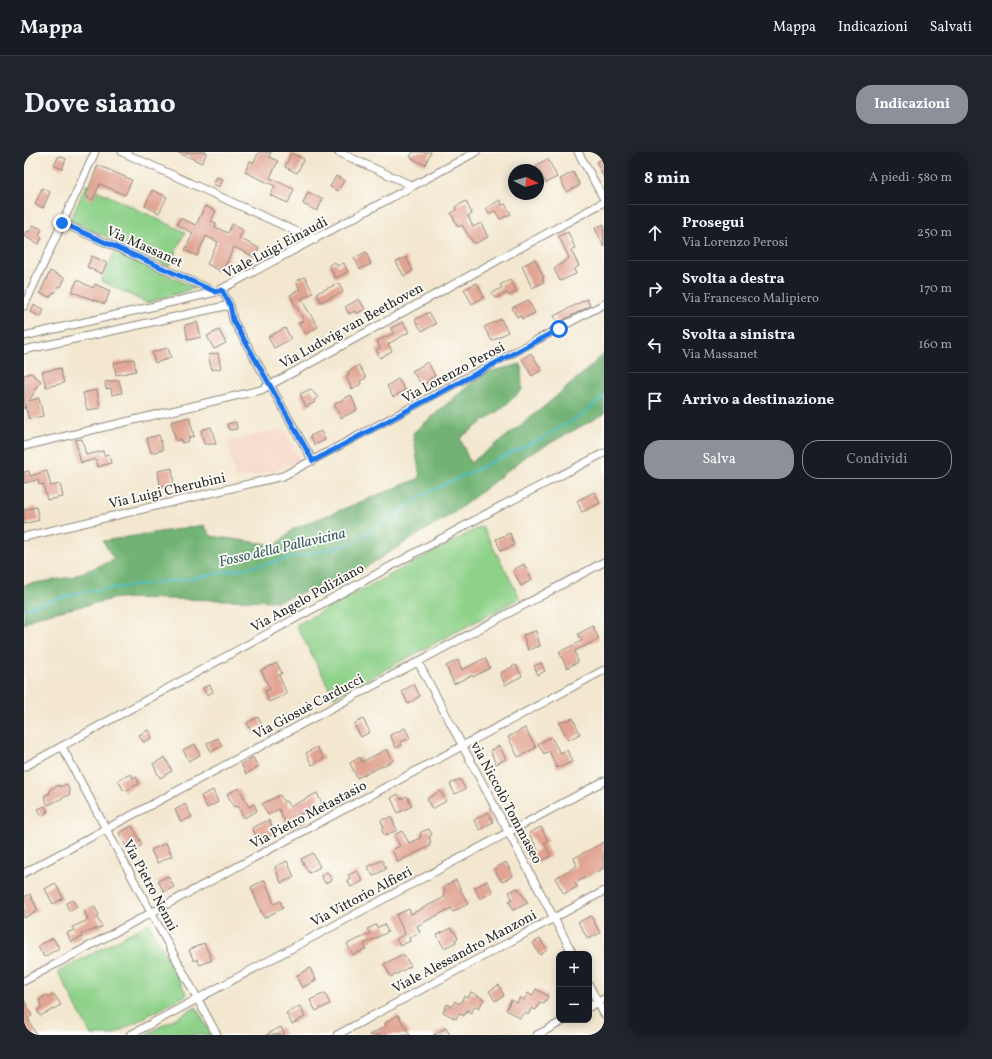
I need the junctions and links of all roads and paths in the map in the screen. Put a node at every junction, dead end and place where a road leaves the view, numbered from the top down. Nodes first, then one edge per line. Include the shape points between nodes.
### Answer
1 (94, 152) edge
2 (122, 152) edge
3 (338, 152) edge
4 (476, 152) edge
5 (578, 152) edge
6 (413, 186) junction
7 (604, 201) edge
8 (62, 223) junction
9 (315, 240) junction
10 (219, 291) junction
11 (604, 304) edge
12 (230, 305) junction
13 (24, 306) edge
14 (24, 336) edge
15 (24, 350) edge
16 (270, 384) junction
17 (24, 446) edge
18 (604, 453) edge
19 (313, 461) junction
20 (24, 537) edge
21 (604, 562) edge
22 (418, 662) junction
23 (604, 670) edge
24 (462, 746) junction
25 (62, 747) junction
26 (24, 767) edge
27 (604, 781) edge
28 (106, 829) junction
29 (508, 832) junction
30 (24, 873) edge
31 (604, 891) edge
32 (151, 913) junction
33 (554, 918) junction
34 (571, 951) edge
35 (24, 981) edge
36 (591, 987) edge
37 (198, 999) junction
38 (601, 1001) edge
39 (592, 1006) edge
40 (604, 1014) edge
41 (559, 1023) edge
42 (130, 1035) edge
43 (217, 1035) edge
44 (337, 1035) edge
45 (537, 1035) edge

1 - 8 street
2 - 9 street
3 - 6 street
4 - 6 street, Viale Luigi Einaudi
5 - 7 street
6 - 9 street, Viale Luigi Einaudi
7 - 16 street, Via Ludwig van Beethoven
8 - 10 street, Via Massanet
8 - 13 street
9 - 10 street, Viale Luigi Einaudi
10 - 12 street
10 - 14 street, Viale Luigi Einaudi
11 - 19 street, Via Lorenzo Perosi
12 - 15 street
12 - 16 street via 233,320
16 - 17 street, Via Ludwig van Beethoven via 260,390
16 - 19 street
18 - 25 street, Via Angelo Poliziano via 499,507
19 - 20 street, Via Luigi Cherubini via 283,476
21 - 22 street, Via Giosuè Carducci
22 - 24 street, via Niccolò Tommaseo
22 - 28 street, Via Giosuè Carducci
23 - 24 street, Via Pietro Metastasio
24 - 29 street, via Niccolò Tommaseo
24 - 32 street, Via Pietro Metastasio
25 - 26 street, Via Angelo Poliziano
25 - 28 street, Via Pietro Nenni
27 - 29 street, Via Vittorio Alfieri
28 - 30 street, Via Giosuè Carducci
28 - 32 street, Via Pietro Nenni
29 - 33 street, via Niccolò Tommaseo
29 - 37 street, Via Vittorio Alfieri
31 - 33 street, Viale Alessandro Manzoni
32 - 35 street, Via Pietro Metastasio
32 - 37 street, Via Pietro Nenni
33 - 34 street, via Niccolò Tommaseo
33 - 44 street, Viale Alessandro Manzoni
36 - 38 street
37 - 42 street, Via Vittorio Alfieri
37 - 43 street, Via Pietro Nenni
38 - 39 street
38 - 40 street
41 - 45 street

